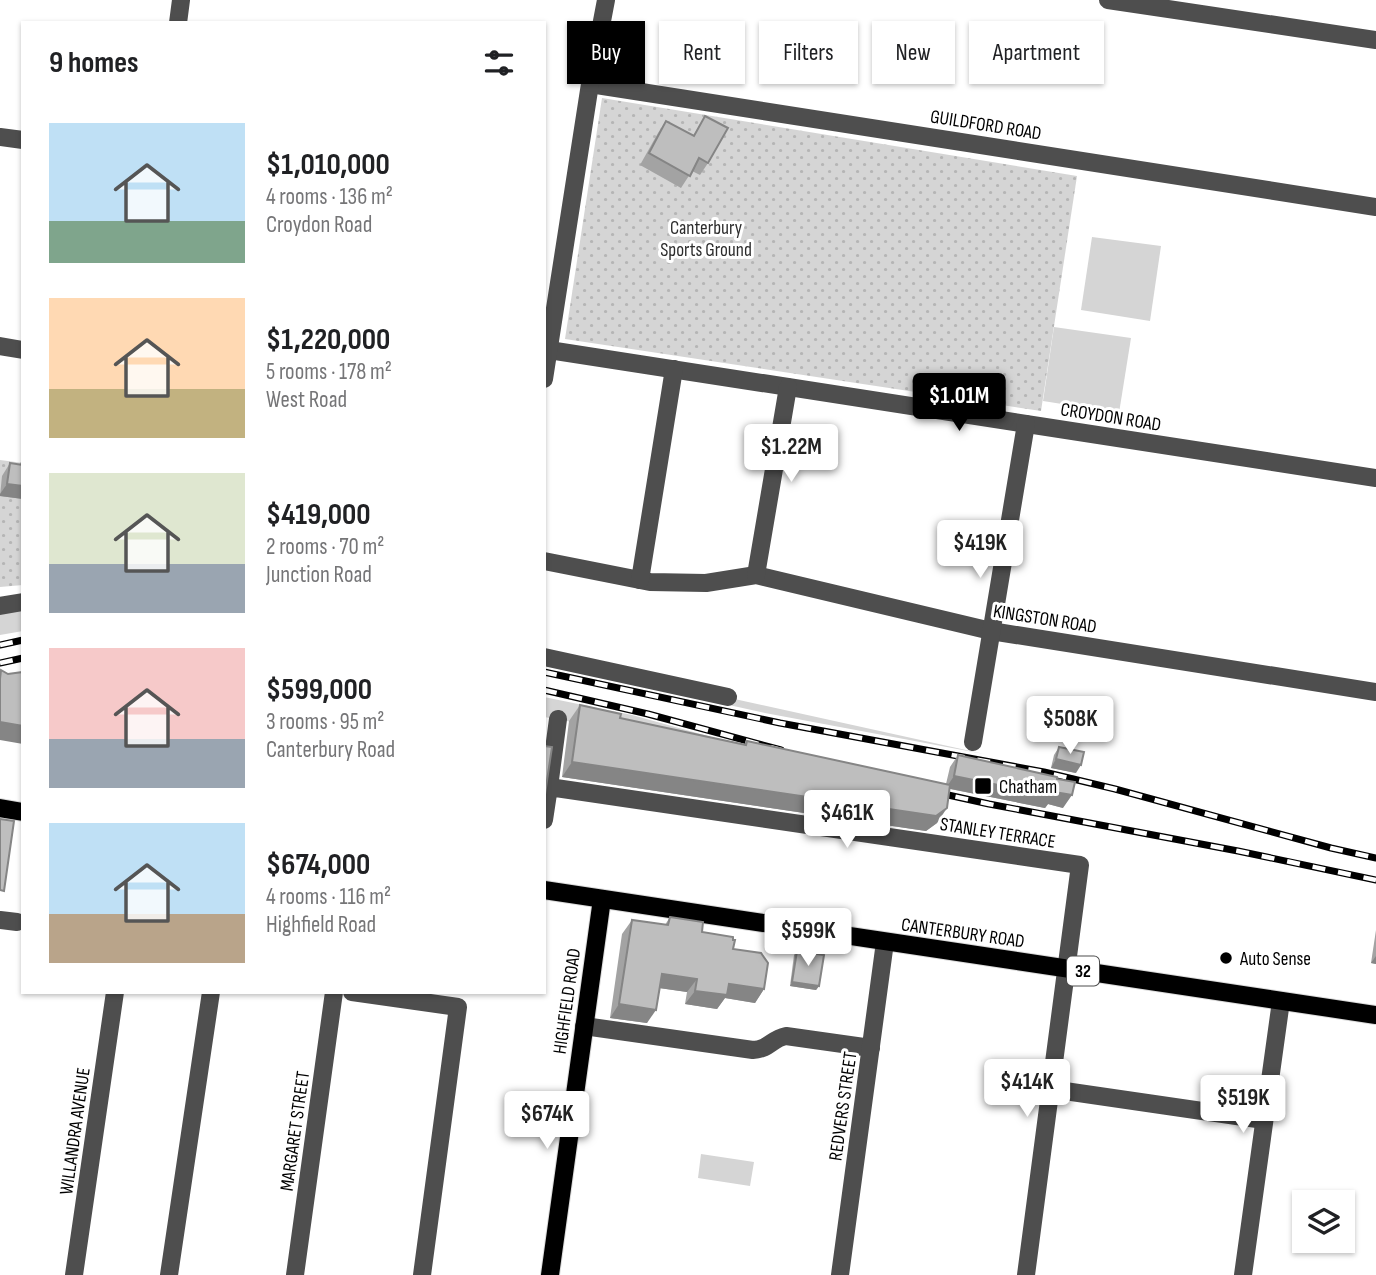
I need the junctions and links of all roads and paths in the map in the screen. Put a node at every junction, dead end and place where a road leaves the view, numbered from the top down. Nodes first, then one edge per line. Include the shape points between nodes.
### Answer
1 (181, 0) edge
2 (606, 0) edge
3 (1108, 0) edge
4 (178, 21) edge
5 (602, 21) edge
6 (1376, 40) edge
7 (590, 84) joint
8 (0, 137) edge
9 (21, 140) edge
10 (1376, 207) edge
11 (0, 346) edge
12 (21, 350) edge
13 (549, 350) junction
14 (546, 367) edge
15 (674, 369) junction
16 (788, 387) junction
17 (1026, 424) junction
18 (1376, 478) edge
19 (546, 561) edge
20 (757, 575) junction
21 (640, 580) junction
22 (21, 602) edge
23 (0, 606) edge
24 (991, 631) junction
25 (546, 657) edge
26 (1376, 692) edge
27 (728, 697) dead end
28 (558, 719) dead end
29 (974, 742) dead end
30 (549, 787) junction
31 (546, 807) edge
32 (0, 808) edge
33 (21, 812) edge
34 (546, 890) edge
35 (602, 899) junction
36 (885, 942) junction
37 (1067, 969) junction
38 (115, 994) edge
39 (211, 994) edge
40 (334, 994) edge
41 (366, 994) edge
42 (1281, 1001) junction
43 (1376, 1015) edge
44 (584, 1026) junction
45 (871, 1048) junction
46 (1051, 1089) junction
47 (1264, 1120) junction
48 (74, 1275) edge
49 (170, 1275) edge
50 (295, 1275) edge
51 (422, 1275) edge
52 (550, 1275) edge
53 (840, 1275) edge
54 (1026, 1275) edge
55 (1243, 1275) edge

1 - 4 street
2 - 5 street
3 - 6 street
7 - 10 street, GUILDFORD ROAD
7 - 13 street
8 - 9 street
11 - 12 street
13 - 14 street
13 - 15 street, CROYDON ROAD
15 - 16 street, CROYDON ROAD
15 - 21 street
16 - 17 street, CROYDON ROAD
16 - 20 street
17 - 18 street, CROYDON ROAD
17 - 24 street
19 - 21 street, KINGSTON ROAD
20 - 21 street, KINGSTON ROAD via 706,583
20 - 24 street, KINGSTON ROAD
22 - 23 street
24 - 26 street, KINGSTON ROAD
24 - 29 street
25 - 27 street
28 - 30 street
30 - 31 street
30 - 37 street, STANLEY TERRACE via 1080,865
32 - 33 main road
34 - 35 main road, CANTERBURY ROAD / 32
35 - 36 main road, CANTERBURY ROAD / 32
35 - 44 main road, HIGHFIELD ROAD
36 - 37 main road, CANTERBURY ROAD / 32
36 - 45 street, REDVERS STREET
37 - 42 main road, CANTERBURY ROAD / 32
37 - 46 street
38 - 48 street, WILLANDRA AVENUE
39 - 49 street
40 - 50 street, MARGARET STREET
41 - 51 street via 458,1007
42 - 43 main road, CANTERBURY ROAD / 32
42 - 47 street
44 - 45 street via 752,1050 786,1035
44 - 52 main road, HIGHFIELD ROAD
45 - 53 street, REDVERS STREET
46 - 47 street
46 - 54 street
47 - 55 street

